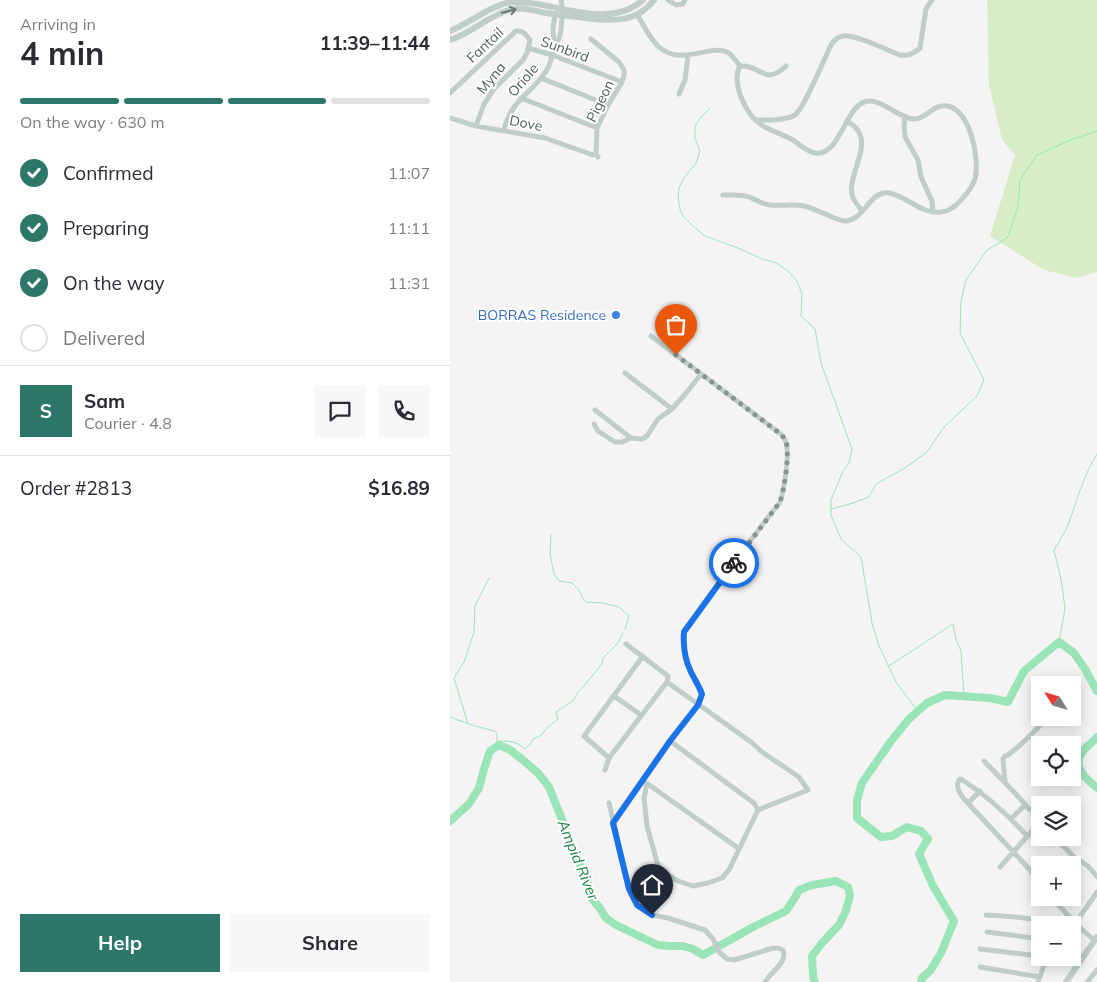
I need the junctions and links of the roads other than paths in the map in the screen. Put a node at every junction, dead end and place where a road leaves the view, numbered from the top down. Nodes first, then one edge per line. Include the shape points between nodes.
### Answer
1 (643, 0) edge
2 (654, 0) edge
3 (668, 0) edge
4 (685, 0) edge
5 (932, 0) edge
6 (560, 3) edge
7 (558, 15) junction
8 (637, 15) junction
9 (450, 31) edge
10 (591, 38) dead end
11 (450, 40) edge
12 (528, 48) junction
13 (552, 55) junction
14 (688, 56) junction
15 (740, 66) junction
16 (786, 66) dead end
17 (541, 78) junction
18 (622, 82) junction
19 (450, 93) edge
20 (678, 94) dead end
21 (521, 98) junction
22 (608, 105) junction
23 (905, 116) junction
24 (450, 118) edge
25 (756, 120) junction
26 (847, 121) junction
27 (476, 126) junction
28 (597, 128) junction
29 (504, 130) junction
30 (597, 156) joint
31 (723, 195) dead end
32 (862, 211) junction
33 (934, 212) junction
34 (651, 336) dead end
35 (625, 373) dead end
36 (701, 374) junction
37 (672, 409) junction
38 (595, 410) dead end
39 (594, 424) dead end
40 (631, 438) junction
41 (626, 644) dead end
42 (643, 656) junction
43 (666, 682) junction
44 (614, 696) junction
45 (698, 705) junction
46 (641, 715) junction
47 (1039, 726) edge
48 (670, 741) junction
49 (609, 758) junction
50 (984, 761) dead end
51 (605, 770) dead end
52 (645, 782) junction
53 (1005, 782) junction
54 (980, 791) junction
55 (968, 803) junction
56 (609, 804) dead end
57 (1025, 805) junction
58 (758, 810) junction
59 (1031, 810) edge
60 (1011, 819) junction
61 (613, 823) junction
62 (1031, 832) edge
63 (1027, 836) junction
64 (1063, 846) edge
65 (738, 848) junction
66 (1014, 851) junction
67 (1074, 856) edge
68 (1081, 861) edge
69 (1000, 867) dead end
70 (1031, 870) edge
71 (1097, 877) edge
72 (1097, 892) edge
73 (1059, 906) edge
74 (986, 915) dead end
75 (1067, 916) edge
76 (1080, 916) edge
77 (1031, 919) edge
78 (1081, 929) edge
79 (987, 932) dead end
80 (1031, 938) edge
81 (1096, 938) edge
82 (980, 949) dead end
83 (1031, 955) edge
84 (1044, 966) edge
85 (980, 968) dead end
86 (1097, 970) edge
87 (1039, 979) edge
88 (765, 982) edge
89 (1066, 982) edge
90 (1087, 982) edge

1 - 6 street via 627,10 608,14
2 - 8 street
3 - 4 street via 676,5 683,4
5 - 25 street via 926,9 920,48 914,53 900,55 856,37 841,36 830,45 798,113 785,118
6 - 7 street
6 - 9 street via 502,3
7 - 8 street via 599,20 619,20
11 -> 7 street via 513,9
7 - 13 street, Oriole via 553,29 556,44
8 - 14 street via 658,46 675,55
10 - 18 street, Pigeon via 619,62 624,70
12 - 13 street, Sunbird
12 - 19 street, Fantail via 530,40 526,34 516,30
12 - 27 street, Myna via 523,60 484,104
13 - 17 street, Oriole
13 - 18 street, Sunbird
14 - 15 street via 719,51 730,54
14 - 20 street via 686,80
15 - 16 street via 774,75
15 - 25 street via 736,75 741,96
17 - 21 street, Oriole
17 - 22 street
18 - 22 street, Pigeon
21 - 28 street
21 - 29 street, Oriole
22 - 28 street, Pigeon
23 - 26 street via 868,100 857,106
23 - 33 street via 905,137 918,160
23 - 33 street via 914,119 938,106 953,108 962,117 973,141 976,170 972,188 950,210
24 - 27 street, Dove
25 - 26 street via 763,127 816,153 834,144
26 - 32 street via 860,133 862,144 851,189 853,199
27 - 29 street, Dove
28 - 30 street, Pigeon
29 - 30 street, Dove via 545,138
31 - 32 street via 742,195 769,205 804,206 846,221
32 - 33 street via 873,199 887,193
34 - 36 street
35 - 37 street
36 - 37 street
36 - 45 street via 782,435 788,453 780,502 684,632 683,643 690,670 702,694
37 - 40 street via 658,419 647,436
38 - 40 street
39 - 40 street via 598,431 615,442
41 - 42 street
42 - 43 street via 668,676
42 - 44 street
43 - 45 street
43 - 46 street
44 - 46 street
44 - 49 street via 584,736
45 - 48 street
45 - 58 street via 799,777 808,790
46 - 49 street
47 - 53 street via 1003,759
48 - 52 street
48 - 58 street via 754,803
49 - 51 street
50 - 53 street
52 - 61 street
52 - 65 street
52 - 65 street via 647,826 657,862 666,873 693,886 708,883 722,878 729,870
53 - 57 street
54 - 55 street
54 - 55 street via 959,780 959,791
54 - 60 street
55 - 66 street
56 - 61 street
57 - 59 street
57 - 60 street
58 - 65 street
60 - 63 street
61 - 88 street via 629,889 637,905 652,915 705,930 727,959 734,960 773,948 783,950 783,961
62 - 63 street
63 - 66 street
64 - 67 street
66 - 69 street
66 - 70 street
68 - 71 street
72 - 76 street
73 - 75 street
74 - 77 street
78 - 81 street
79 - 80 street
81 - 89 street
82 - 83 street
84 - 87 street
85 - 87 street
86 - 90 street

